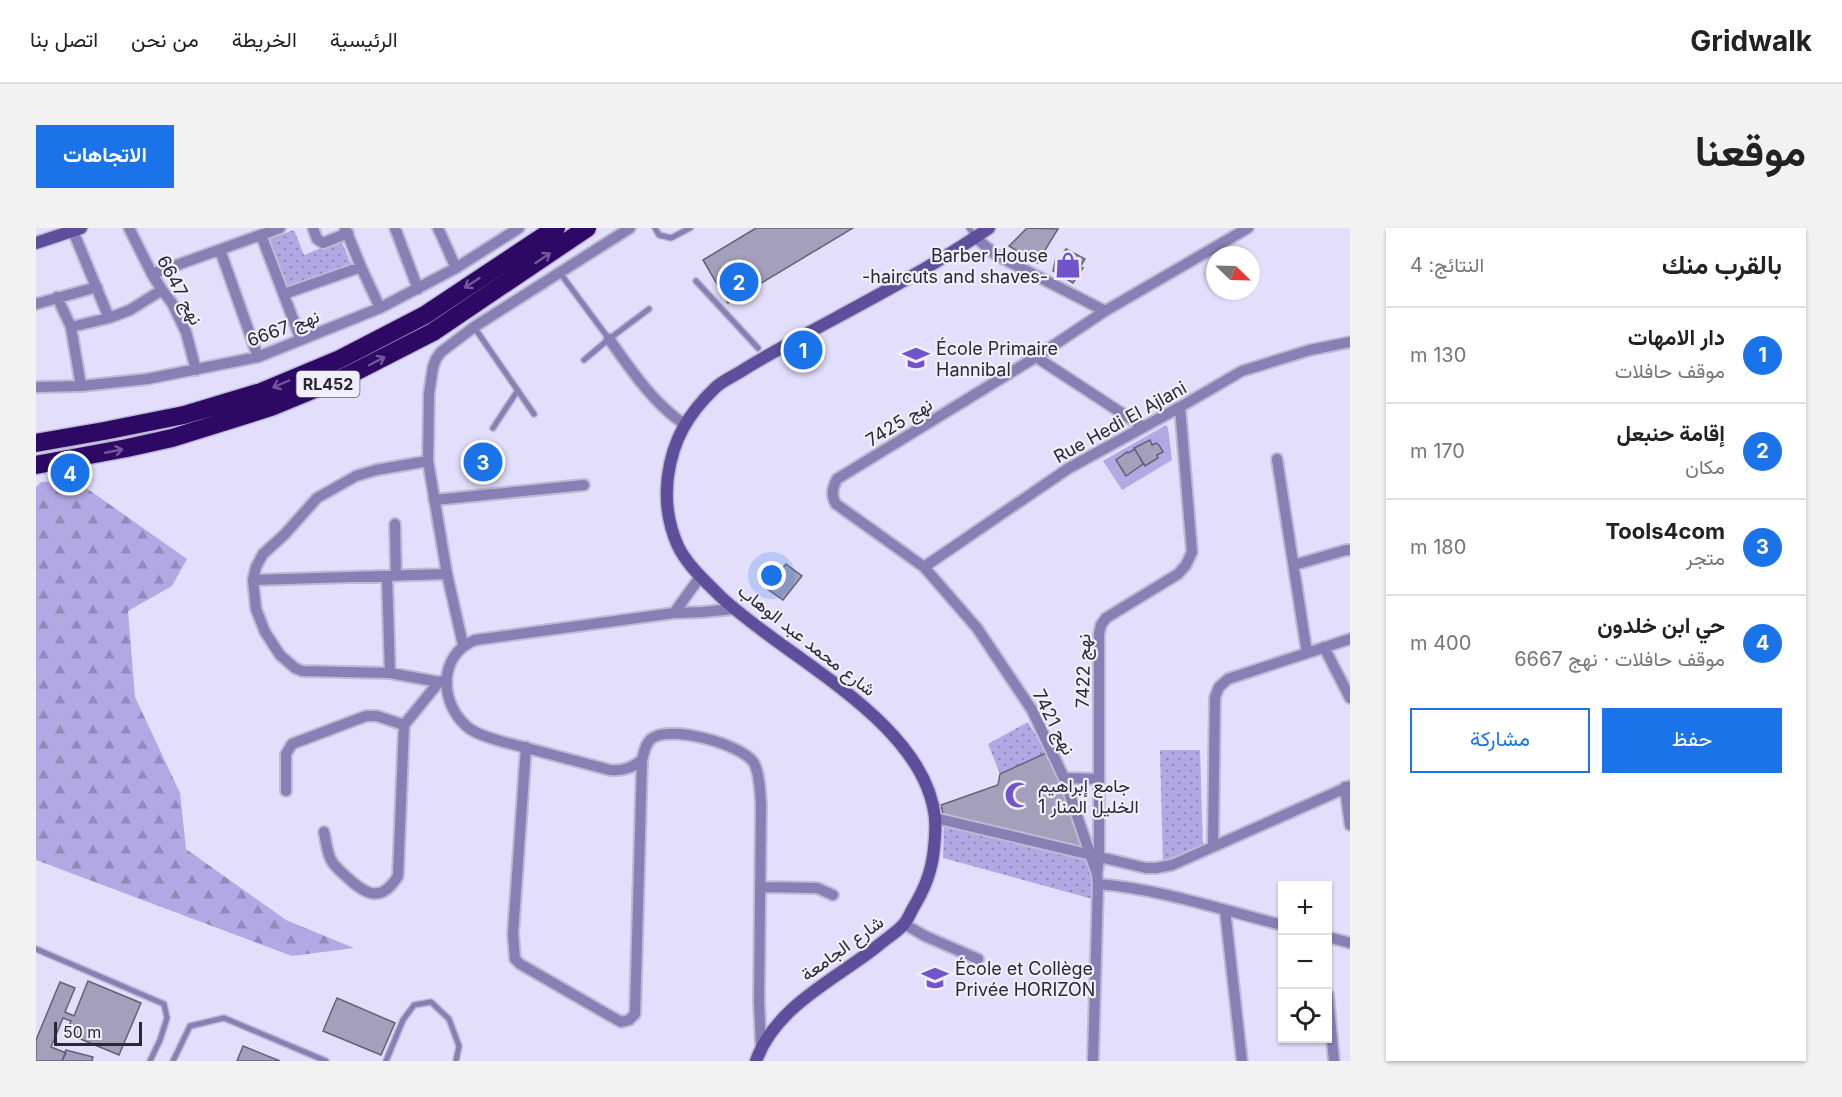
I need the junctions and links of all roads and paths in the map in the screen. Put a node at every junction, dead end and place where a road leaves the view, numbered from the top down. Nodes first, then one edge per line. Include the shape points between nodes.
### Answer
1 (129, 228) edge
2 (280, 228) edge
3 (313, 228) edge
4 (395, 228) edge
5 (438, 228) edge
6 (556, 228) edge
7 (587, 228) edge
8 (630, 228) edge
9 (655, 228) edge
10 (690, 228) edge
11 (1248, 228) edge
12 (516, 229) edge
13 (77, 230) edge
14 (346, 231) edge
15 (979, 231) edge
16 (261, 235) junction
17 (36, 243) edge
18 (220, 250) junction
19 (361, 267) junction
20 (456, 268) junction
21 (560, 273) junction
22 (152, 274) junction
23 (696, 281) dead end
24 (97, 287) junction
25 (418, 289) junction
26 (162, 291) junction
27 (284, 294) junction
28 (57, 297) junction
29 (36, 304) edge
30 (380, 308) junction
31 (649, 309) dead end
32 (1105, 311) junction
33 (109, 318) junction
34 (71, 327) junction
35 (474, 327) junction
36 (609, 339) junction
37 (301, 340) junction
38 (1350, 342) edge
39 (758, 348) dead end
40 (258, 357) junction
41 (1036, 357) junction
42 (584, 360) dead end
43 (196, 370) junction
44 (81, 386) junction
45 (36, 387) edge
46 (518, 390) junction
47 (1180, 407) junction
48 (534, 414) dead end
49 (684, 424) junction
50 (1143, 427) junction
51 (492, 428) dead end
52 (36, 431) edge
53 (90, 434) junction
54 (36, 443) edge
55 (1277, 459) dead end
56 (428, 461) junction
57 (36, 465) edge
58 (584, 485) dead end
59 (434, 500) junction
60 (395, 524) dead end
61 (1350, 550) edge
62 (1294, 565) junction
63 (924, 567) junction
64 (447, 574) junction
65 (392, 576) junction
66 (700, 577) junction
67 (253, 580) junction
68 (733, 609) junction
69 (674, 613) junction
70 (1350, 639) edge
71 (463, 645) junction
72 (1324, 647) junction
73 (1307, 653) junction
74 (390, 673) junction
75 (442, 681) junction
76 (1350, 698) edge
77 (404, 725) junction
78 (526, 747) junction
79 (642, 760) junction
80 (1064, 778) junction
81 (1099, 779) junction
82 (1348, 786) edge
83 (286, 791) dead end
84 (935, 818) junction
85 (1350, 825) edge
86 (324, 832) dead end
87 (1213, 846) junction
88 (1094, 857) junction
89 (1098, 879) junction
90 (761, 887) junction
91 (833, 895) dead end
92 (1225, 910) junction
93 (904, 924) junction
94 (1278, 925) edge
95 (1332, 938) edge
96 (1350, 943) edge
97 (36, 950) edge
98 (978, 959) dead end
99 (1332, 1039) edge
100 (761, 1046) junction
101 (150, 1061) edge
102 (173, 1061) edge
103 (326, 1061) edge
104 (386, 1061) edge
105 (456, 1061) edge
106 (756, 1061) edge
107 (1093, 1061) edge
108 (1242, 1061) edge
109 (1334, 1061) edge

1 - 22 street, نهج 6647
2 - 16 street
3 - 14 street via 323,243
4 - 25 street
5 - 20 street
6 -> 53 highway, RL452 via 425,315 340,359 250,396 184,415
57 -> 7 highway, RL452 via 172,438 271,407 350,375 433,332
8 - 21 street
9 - 10 lane via 659,235 671,238
11 - 32 street, نهج 7425
12 - 20 street, نهج 6667
13 - 17 street
13 - 24 street
14 - 19 street
15 - 32 street via 996,255
15 - 49 street, شارع محمد عبد الوهاب via 903,282 717,386
16 - 18 street
16 - 27 street
18 - 22 street
18 - 40 street
19 - 27 street
19 - 30 street
20 - 25 street, نهج 6667
21 - 35 street
21 - 36 lane
22 - 26 street, نهج 6647
23 - 39 lane
24 - 28 street
24 - 33 street
25 - 30 street, نهج 6667
26 - 33 street
26 - 43 street, نهج 6647 via 186,332
27 - 37 street
28 - 29 street
28 - 34 street
30 - 37 street, نهج 6667
31 - 36 lane
32 - 41 street, نهج 7425
33 - 34 street
34 - 44 street
35 - 46 lane
35 - 56 street via 441,352 433,367
36 - 42 lane
36 - 49 street via 646,388
37 - 40 street, نهج 6667
38 - 47 street, Rue Hedi El Ajlani via 1242,371
40 - 43 street, نهج 6667
41 - 50 street
41 - 63 street, نهج 7425 via 837,479 832,496 836,504
43 - 44 street, نهج 6667
44 - 45 street, نهج 6667
46 - 48 lane
46 - 51 lane
47 - 50 street, Rue Hedi El Ajlani
47 - 81 street, نهج 7422 via 1192,552 1178,574 1106,618 1101,625
49 - 66 street, شارع محمد عبد الوهاب via 671,456 666,492 670,523 679,548
50 - 63 street, Rue Hedi El Ajlani via 1069,468
52 - 53 highway
53 - 54 highway, RL452
55 - 62 street
56 - 59 street
56 - 67 street via 356,476 318,498 263,554
58 - 59 street
59 - 64 street
60 - 65 street
61 - 62 street
62 - 73 street
63 - 80 street, نهج 7421 via 977,628 1032,710
64 - 65 street
64 - 71 street
65 - 67 street
65 - 74 street
66 - 68 street, شارع محمد عبد الوهاب
66 - 69 street
67 - 74 street via 256,609 265,632 280,655 295,668
68 - 69 street
68 - 84 street, شارع محمد عبد الوهاب via 869,711 897,739 914,761 927,788
69 - 71 street via 492,637
70 - 72 street
71 - 75 street
72 - 73 street
72 - 76 street
73 - 87 street via 1228,679 1219,687 1215,697
74 - 75 street
75 - 77 street
75 - 78 street via 459,718 470,729
77 - 83 street via 366,716 292,744 286,754
77 - 86 street via 398,876 393,884 377,894 358,888 333,864
78 - 79 street via 610,770 631,768
78 - 79 street via 515,959 621,1022 635,1014
79 - 90 street via 651,740 671,733 701,737 744,753 754,763 761,804
80 - 81 street
80 - 88 street, نهج 7421
81 - 88 street, نهج 7422
82 - 85 street
82 - 87 street
84 - 88 street
84 - 93 street, شارع الجامعة via 926,887
87 - 88 street via 1156,868
88 - 89 street, نهج 7422
89 - 92 street
89 - 107 street
90 - 91 street via 817,888
90 - 100 street
92 - 94 street
92 - 108 street
93 - 98 street
93 - 100 street, شارع الجامعة via 809,994 784,1016
95 - 96 street
97 - 101 lane via 164,1004 167,1018
99 - 109 street
100 - 106 street, شارع الجامعة
102 - 103 lane via 190,1026 224,1018
104 - 105 lane via 403,1020 414,1005 430,1002 449,1019 459,1046

